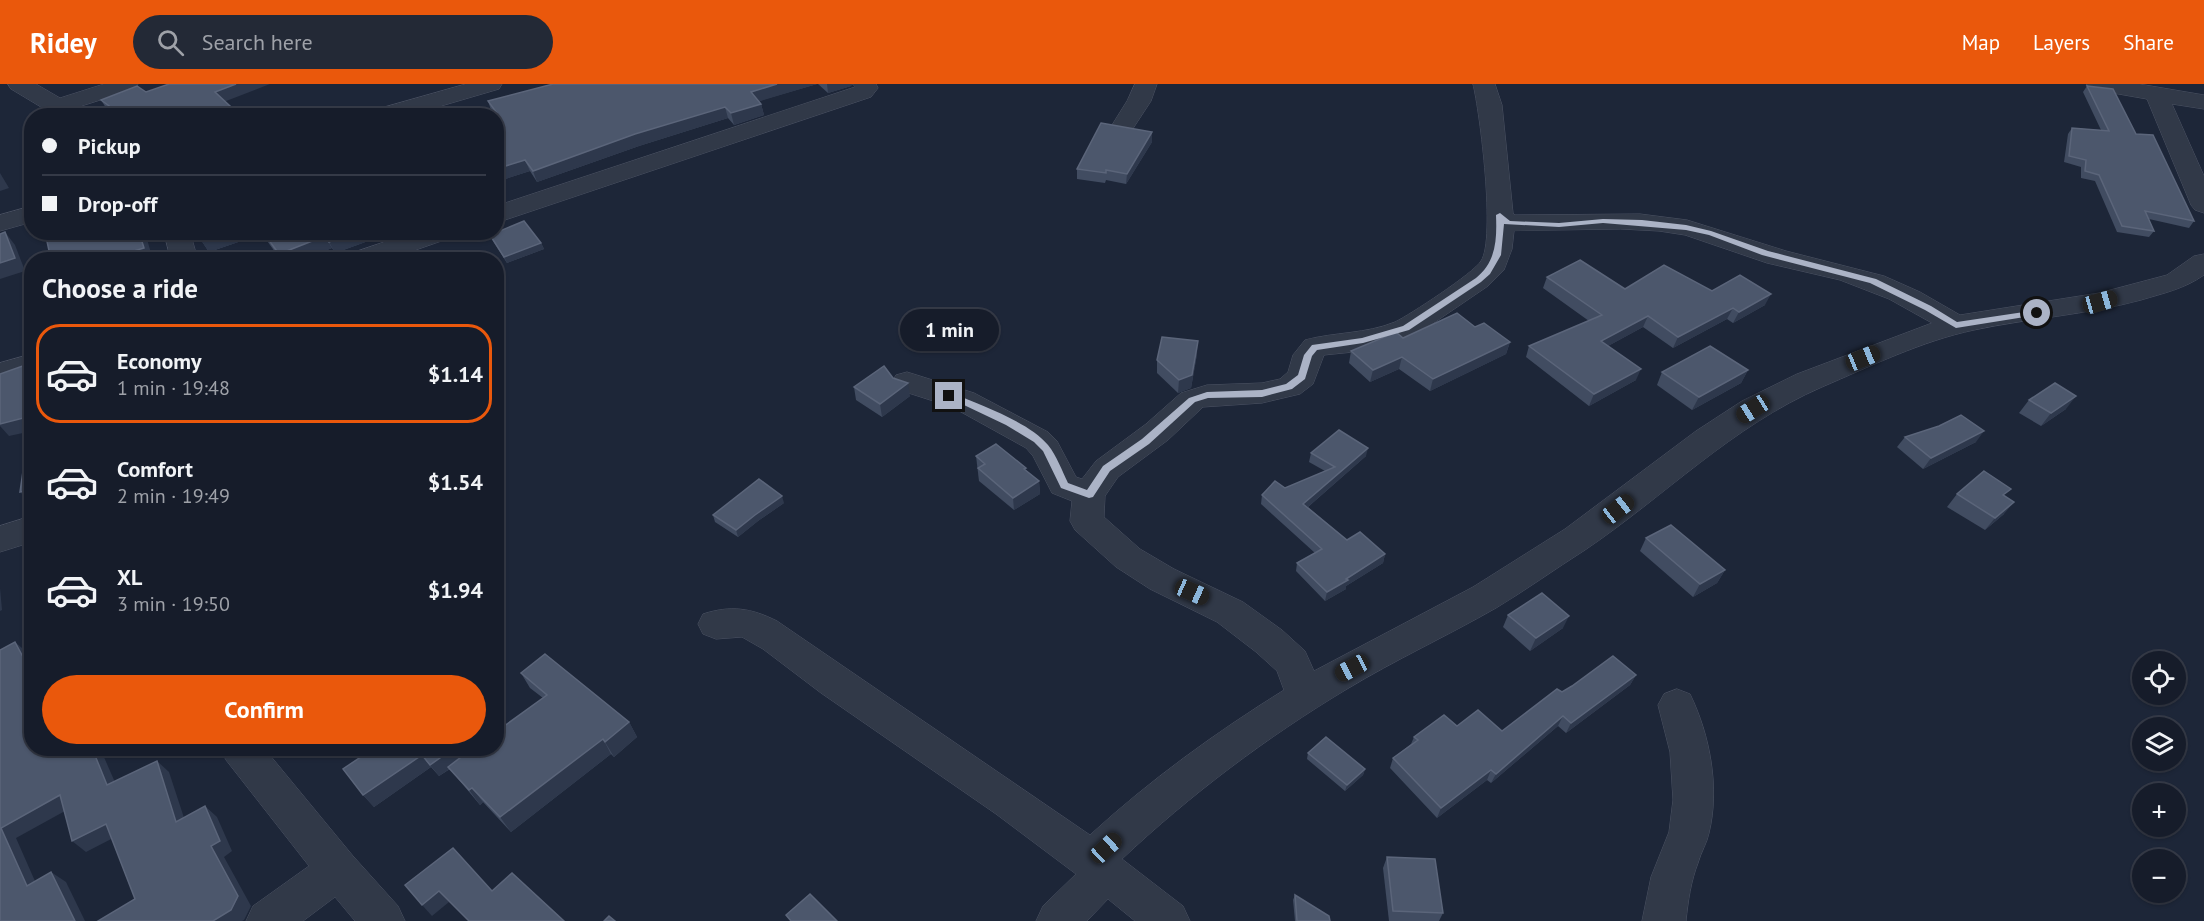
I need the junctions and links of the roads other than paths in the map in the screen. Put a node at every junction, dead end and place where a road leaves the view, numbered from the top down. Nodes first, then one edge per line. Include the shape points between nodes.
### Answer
1 (19, 84) edge
2 (127, 84) edge
3 (490, 84) edge
4 (864, 84) edge
5 (1146, 84) edge
6 (1484, 84) edge
7 (2098, 84) edge
8 (2156, 93) junction
9 (2204, 102) edge
10 (59, 108) edge
11 (71, 108) edge
12 (407, 108) edge
13 (1124, 125) edge
14 (2204, 205) edge
15 (504, 212) edge
16 (1500, 215) junction
17 (24, 216) edge
18 (0, 223) edge
19 (418, 240) edge
20 (382, 252) edge
21 (2204, 262) edge
22 (1956, 325) junction
23 (24, 366) edge
24 (0, 372) edge
25 (907, 382) edge
26 (1089, 495) junction
27 (24, 532) edge
28 (0, 539) edge
29 (716, 624) dead end
30 (1305, 696) junction
31 (1677, 705) dead end
32 (246, 756) edge
33 (1098, 867) junction
34 (338, 870) junction
35 (268, 921) edge
36 (383, 921) edge
37 (1058, 921) edge
38 (1168, 921) edge
39 (1664, 921) edge

1 - 10 street
2 - 11 street
3 - 12 street
4 - 15 street via 867,88 863,92
5 - 13 street
6 - 16 street via 1490,105
7 - 8 street
8 - 9 street
8 - 14 street
16 - 22 street via 1508,223 1659,223 1711,233 1765,253 1873,281
16 - 26 street via 1497,255 1488,273 1478,280 1406,328 1363,341 1315,347 1308,355 1302,377 1288,387 1192,400 1107,469
17 - 18 street
19 - 20 street
21 - 22 street via 2177,280 2100,302
22 - 30 street via 1883,350 1753,409 1577,538 1485,597
23 - 24 street
25 - 26 street via 963,400 1037,440 1046,449 1064,486
26 - 30 street via 1087,521 1106,540 1162,579 1222,607 1269,641 1292,662
27 - 28 street
29 - 33 street via 735,622 758,628 924,740
30 - 33 street via 1204,765 1134,821
31 - 39 street via 1690,757 1694,806 1668,890
32 - 34 street
33 - 37 street
33 - 38 street
34 - 35 street
34 - 36 street

